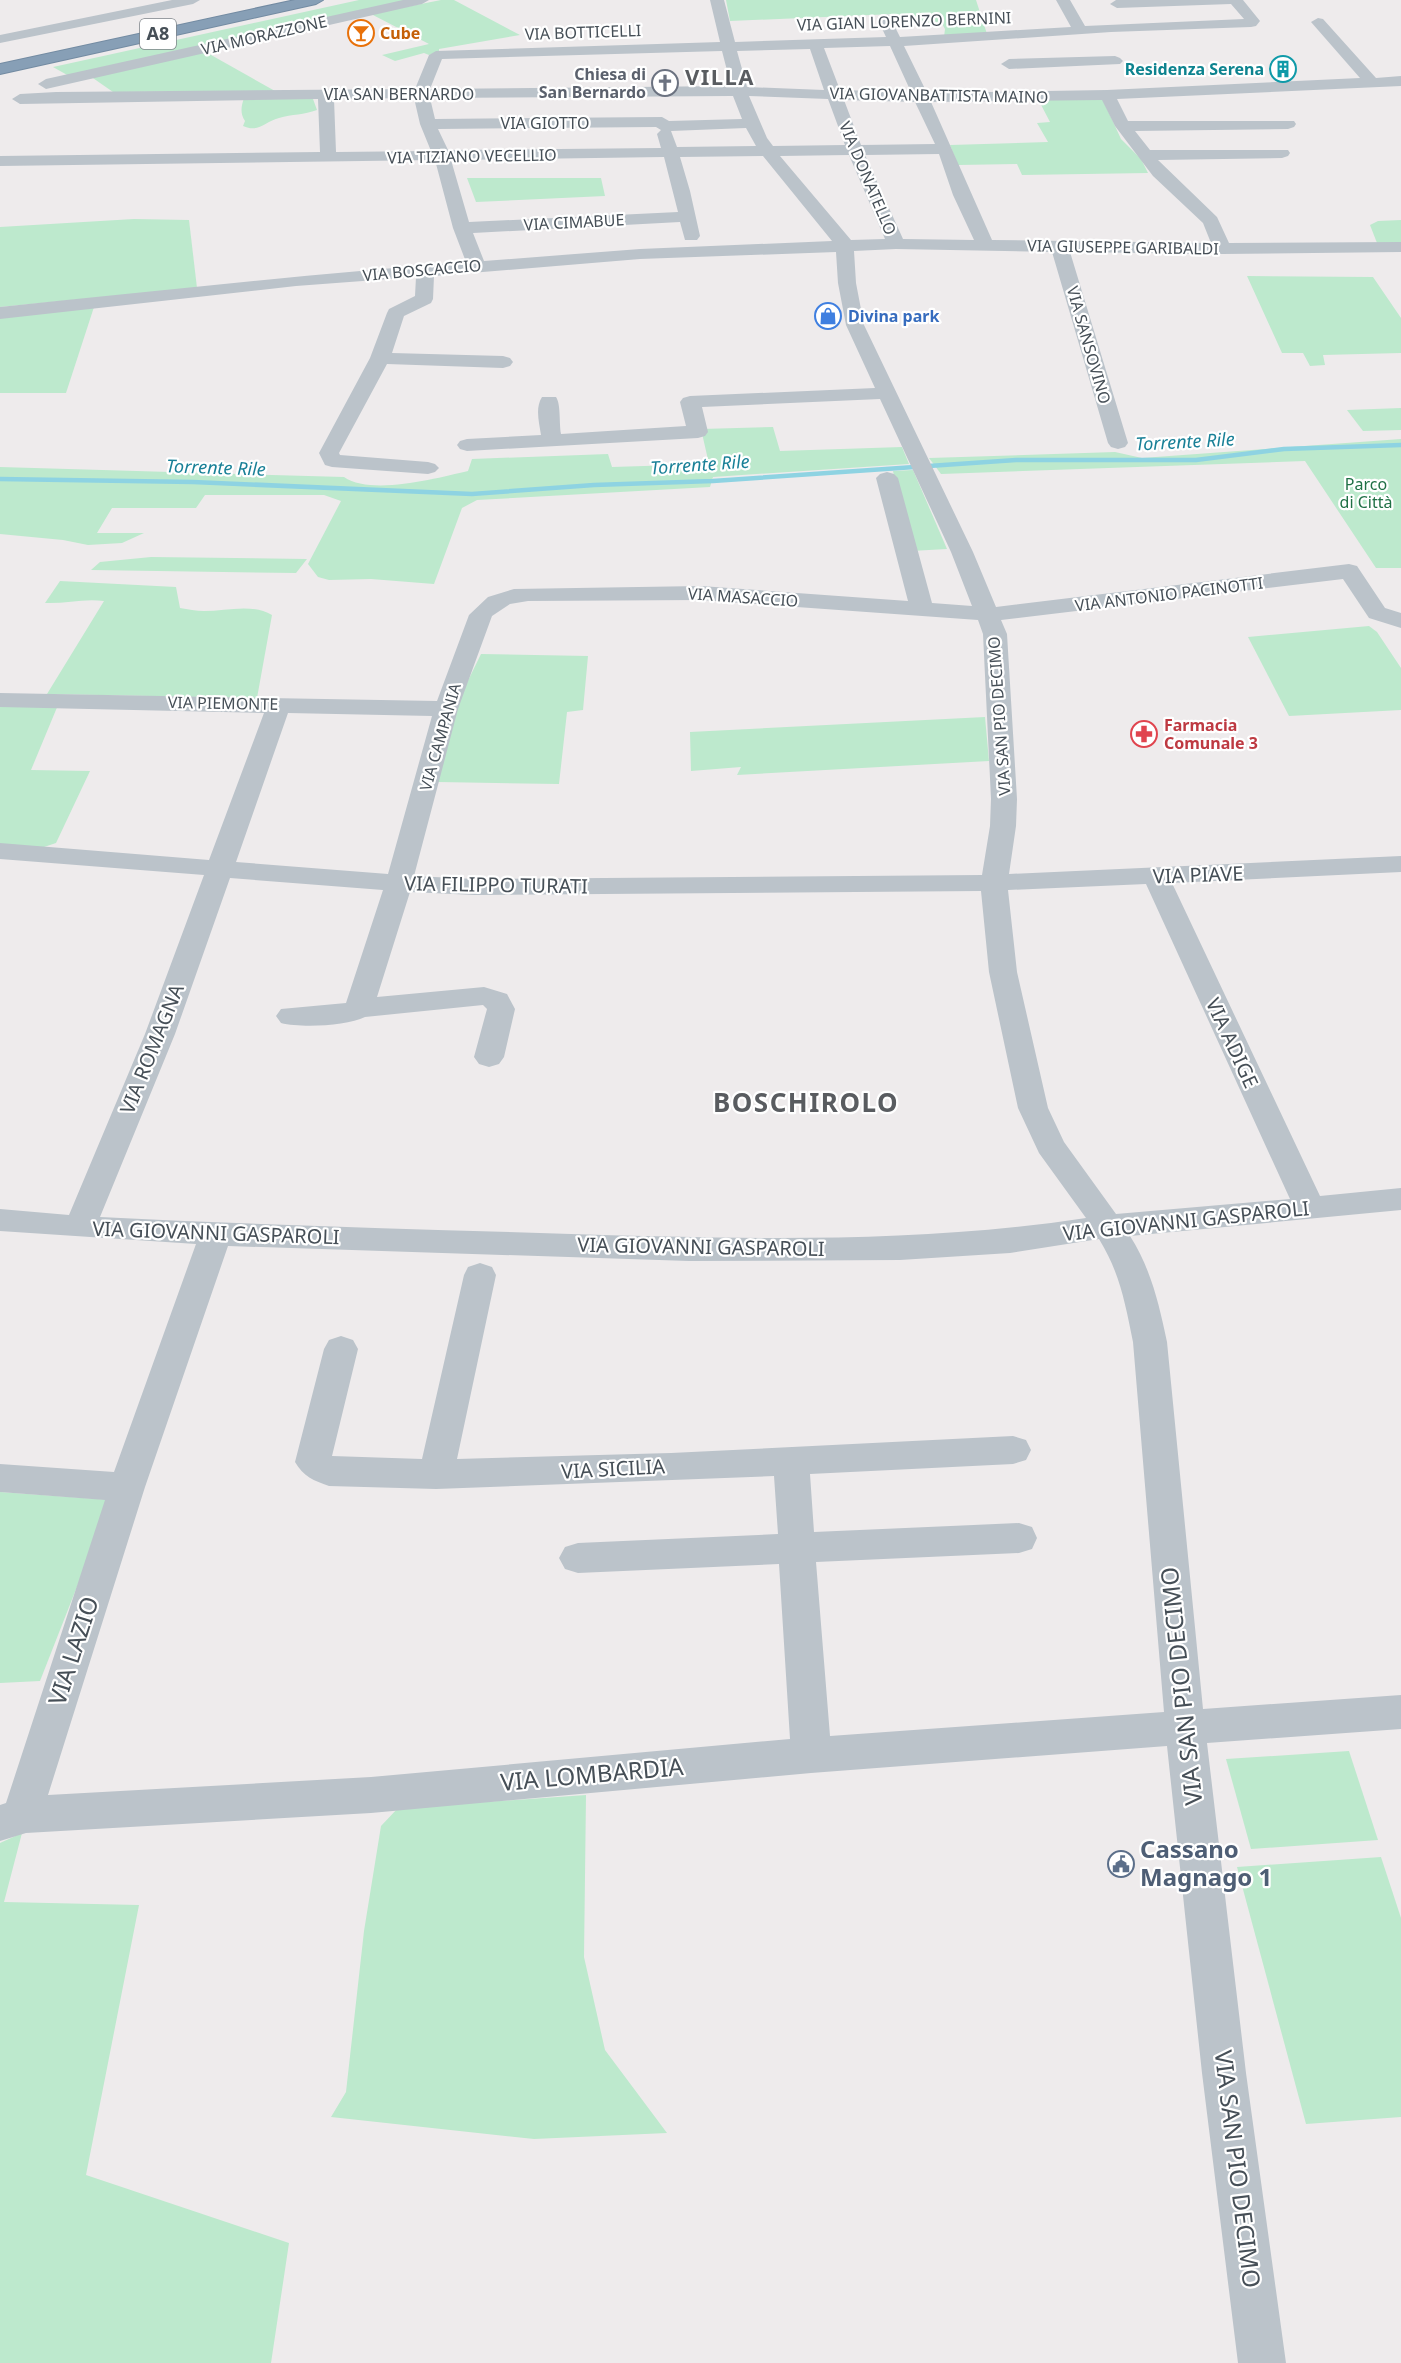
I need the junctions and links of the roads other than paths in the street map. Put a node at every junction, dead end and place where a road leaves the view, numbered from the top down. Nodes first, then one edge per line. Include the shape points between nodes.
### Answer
1 (193, 0) edge
2 (285, 0) edge
3 (316, 0) edge
4 (422, 0) edge
5 (717, 0) edge
6 (1064, 0) edge
7 (1229, 0) edge
8 (1236, 0) edge
9 (1117, 4) dead end
10 (884, 18) dead end
11 (1318, 22) dead end
12 (1080, 30) junction
13 (0, 39) edge
14 (894, 42) junction
15 (815, 43) junction
16 (1104, 45) dead end
17 (730, 46) junction
18 (1115, 61) junction
19 (0, 62) edge
20 (1009, 64) dead end
21 (0, 69) edge
22 (1401, 81) edge
23 (1372, 83) junction
24 (38, 89) junction
25 (741, 91) junction
26 (650, 92) junction
27 (421, 93) junction
28 (1138, 93) junction
29 (326, 94) junction
30 (834, 94) junction
31 (1107, 95) junction
32 (56, 97) junction
33 (13, 98) joint
34 (921, 98) junction
35 (752, 123) junction
36 (429, 124) junction
37 (662, 124) junction
38 (1288, 124) dead end
39 (1123, 126) junction
40 (945, 149) junction
41 (855, 151) junction
42 (769, 152) junction
43 (672, 153) junction
44 (1282, 153) dead end
45 (1145, 155) junction
46 (442, 156) junction
47 (328, 157) junction
48 (0, 161) edge
49 (685, 217) junction
50 (462, 228) junction
51 (896, 244) junction
52 (985, 244) junction
53 (845, 245) junction
54 (1059, 246) junction
55 (1401, 247) edge
56 (1222, 249) junction
57 (695, 252) junction
58 (477, 266) junction
59 (425, 269) junction
60 (0, 313) edge
61 (380, 358) junction
62 (503, 362) dead end
63 (886, 393) junction
64 (549, 401) dead end
65 (552, 440) junction
66 (1118, 443) dead end
67 (467, 445) dead end
68 (428, 468) dead end
69 (887, 478) dead end
70 (498, 600) joint
71 (921, 610) junction
72 (989, 614) junction
73 (1401, 621) edge
74 (0, 700) edge
75 (279, 704) junction
76 (446, 709) junction
77 (0, 850) edge
78 (1401, 864) edge
79 (219, 869) junction
80 (1156, 877) junction
81 (399, 883) junction
82 (994, 883) junction
83 (359, 1008) junction
84 (291, 1016) dead end
85 (489, 1057) dead end
86 (1401, 1198) edge
87 (1310, 1208) junction
88 (0, 1220) edge
89 (1109, 1226) junction
90 (80, 1227) junction
91 (216, 1234) junction
92 (480, 1275) dead end
93 (341, 1349) dead end
94 (1013, 1450) dead end
95 (791, 1460) junction
96 (436, 1475) junction
97 (0, 1478) edge
98 (127, 1487) junction
99 (1019, 1538) dead end
100 (797, 1548) junction
101 (578, 1558) dead end
102 (1401, 1712) edge
103 (1185, 1728) junction
104 (811, 1755) junction
105 (13, 1819) edge
106 (1262, 2363) edge

1 - 13 street
2 - 19 highway, A8
3 - 21 highway, A8
4 - 24 street, VIA MORAZZONE
5 - 17 street
6 - 12 street
7 - 9 street
8 - 12 street, VIA GIAN LORENZO BERNINI via 1251,23
10 - 14 street
11 - 23 street
12 - 14 street, VIA GIAN LORENZO BERNINI
14 - 15 street, VIA GIAN LORENZO BERNINI
14 - 34 street
15 - 17 street, VIA GIAN LORENZO BERNINI
15 - 30 street, VIA DONATELLO
16 - 18 street
17 - 25 street
17 - 27 street, VIA BOTTICELLI via 436,56
18 - 20 street, VIA GIOVANBATTISTA MAINO
18 - 28 street
22 - 23 street, VIA GIOVANBATTISTA MAINO
23 - 28 street, VIA GIOVANBATTISTA MAINO
24 - 32 street, VIA SAN BERNARDO
24 - 33 street, VIA MORAZZONE
25 - 26 street, VIA SAN BERNARDO
25 - 30 street, VIA GIOVANBATTISTA MAINO
25 - 35 street
26 - 27 street, VIA SAN BERNARDO
26 - 37 street
27 - 29 street, VIA SAN BERNARDO
27 - 36 street
28 - 31 street, VIA GIOVANBATTISTA MAINO
29 - 32 street, VIA SAN BERNARDO
29 - 47 street
30 - 34 street, VIA GIOVANBATTISTA MAINO
30 - 41 street, VIA DONATELLO
31 - 34 street, VIA GIOVANBATTISTA MAINO
31 - 39 street
32 - 33 street, VIA SAN BERNARDO
34 - 40 street
35 - 37 street, VIA GIOTTO
35 - 42 street
36 - 37 street, VIA GIOTTO
36 - 46 street
37 - 43 street
38 - 39 street
39 - 45 street
40 - 41 street, VIA TIZIANO VECELLIO
40 - 52 street
41 - 42 street, VIA TIZIANO VECELLIO
41 - 51 street, VIA DONATELLO
42 - 43 street, VIA TIZIANO VECELLIO
42 - 53 street
43 - 46 street, VIA TIZIANO VECELLIO
43 - 49 street
44 - 45 street
45 - 56 street via 1211,221
46 - 47 street, VIA TIZIANO VECELLIO
46 - 50 street
47 - 48 street, VIA TIZIANO VECELLIO
49 - 50 street, VIA CIMABUE
49 - 57 street
50 - 58 street
51 - 52 street, VIA GIUSEPPE GARIBALDI
51 - 53 street, VIA GIUSEPPE GARIBALDI
52 - 54 street, VIA GIUSEPPE GARIBALDI
53 - 57 street, VIA BOSCACCIO
53 - 63 street, VIA SAN PIO DECIMO via 855,325
54 - 56 street, VIA GIUSEPPE GARIBALDI
54 - 66 street, VIA SANSOVINO
55 - 56 street, VIA GIUSEPPE GARIBALDI
57 - 58 street, VIA BOSCACCIO
58 - 59 street, VIA BOSCACCIO
59 - 60 street, VIA BOSCACCIO
59 - 61 street via 424,299 396,312
61 - 62 street
61 - 68 street via 329,453 330,458
63 - 65 street via 690,402 698,432
63 - 72 street, VIA SAN PIO DECIMO
64 - 65 street
65 - 67 street
69 - 71 street
70 - 71 street, VIA MASACCIO via 528,594 701,593
70 - 76 street, VIA CAMPANIA via 481,615
71 - 72 street, VIA MASACCIO
72 - 73 street, VIA ANTONIO PACINOTTI via 1349,571 1377,613
72 - 82 street, VIA SAN PIO DECIMO via 995,634 1004,799 1004,826
74 - 75 street, VIA PIEMONTE
75 - 76 street, VIA PIEMONTE
75 - 79 street, VIA ROMAGNA
76 - 81 street, VIA CAMPANIA
77 - 79 street, VIA FILIPPO TURATI
78 - 80 street, VIA PIAVE
79 - 81 street, VIA FILIPPO TURATI
79 - 90 street, VIA ROMAGNA via 160,1034
80 - 82 street, VIA PIAVE
80 - 87 street, VIA ADIGE
81 - 82 street, VIA FILIPPO TURATI via 475,887
81 - 83 street, VIA CAMPANIA
82 - 89 street, VIA SAN PIO DECIMO via 1003,972 1033,1108 1050,1146
83 - 84 street via 349,1013
83 - 85 street via 484,996 497,1000 501,1009
86 - 87 street, VIA GIOVANNI GASPAROLI
87 - 89 street, VIA GIOVANNI GASPAROLI
88 - 90 street, VIA GIOVANNI GASPAROLI
89 - 91 street, VIA GIOVANNI GASPAROLI via 1010,1241 900,1248 689,1249
89 - 103 street, VIA SAN PIO DECIMO via 1130,1261 1150,1342
90 - 91 street, VIA GIOVANNI GASPAROLI
91 - 98 street, VIA LAZIO
92 - 96 street
93 - 96 street, VIA SICILIA via 314,1462 328,1472
94 - 95 street, VIA SICILIA
95 - 96 street, VIA SICILIA
95 - 100 street
97 - 98 street
98 - 105 street, VIA LAZIO via 27,1799
99 - 100 street
100 - 101 street
100 - 104 street
102 - 103 street, VIA LOMBARDIA
103 - 104 street, VIA LOMBARDIA
103 - 106 street, VIA SAN PIO DECIMO
104 - 105 street, VIA LOMBARDIA via 371,1795

